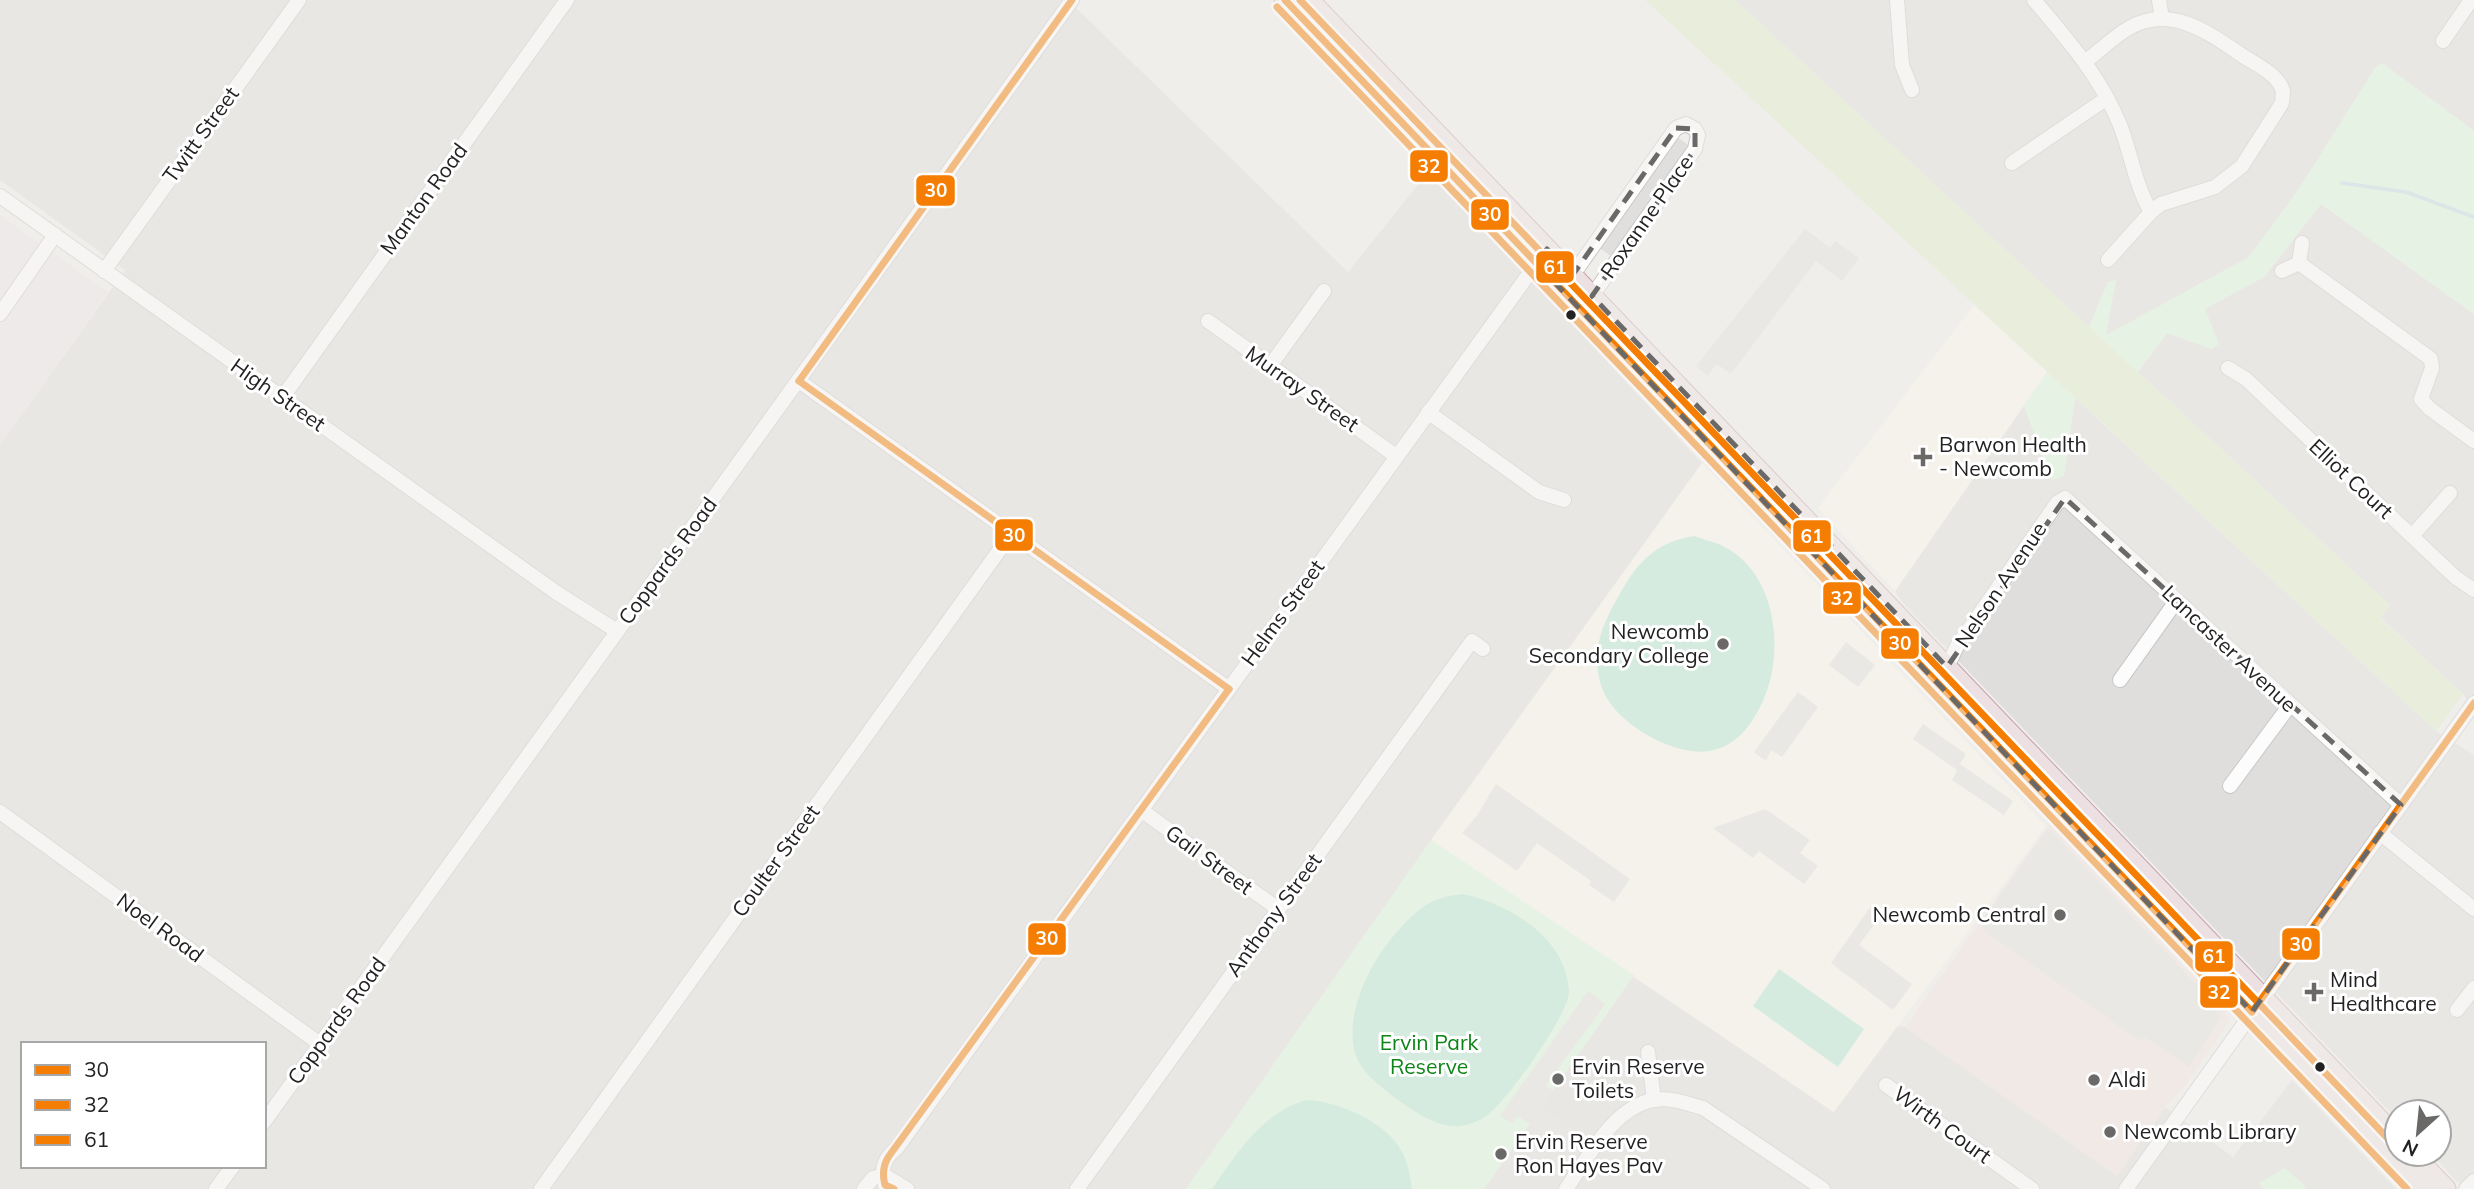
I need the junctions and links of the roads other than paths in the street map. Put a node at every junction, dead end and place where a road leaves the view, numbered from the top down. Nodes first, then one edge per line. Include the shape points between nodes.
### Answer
1 (299, 0) edge
2 (567, 0) edge
3 (1072, 0) edge
4 (1285, 0) edge
5 (1308, 0) edge
6 (1898, 0) edge
7 (2034, 0) edge
8 (2159, 0) edge
9 (2472, 0) edge
10 (2162, 18) junction
11 (2443, 41) dead end
12 (2086, 61) junction
13 (1912, 90) dead end
14 (2107, 98) junction
15 (2012, 163) dead end
16 (0, 196) edge
17 (2151, 212) junction
18 (55, 235) junction
19 (2302, 243) dead end
20 (1541, 256) junction
21 (2108, 260) dead end
22 (2299, 263) junction
23 (104, 271) junction
24 (2282, 271) dead end
25 (1572, 276) junction
26 (1324, 291) dead end
27 (1592, 296) junction
28 (0, 314) edge
29 (1208, 321) dead end
30 (1270, 366) junction
31 (2228, 368) dead end
32 (799, 381) junction
33 (282, 398) junction
34 (1428, 412) junction
35 (2474, 441) edge
36 (1396, 456) junction
37 (2450, 493) dead end
38 (1564, 500) dead end
39 (2057, 503) joint
40 (1010, 534) junction
41 (2412, 536) junction
42 (2474, 590) edge
43 (2177, 600) junction
44 (615, 634) junction
45 (1473, 641) dead end
46 (1947, 667) junction
47 (2120, 680) dead end
48 (1229, 689) junction
49 (2474, 703) edge
50 (2290, 705) junction
51 (2230, 786) dead end
52 (2401, 805) junction
53 (1141, 810) junction
54 (0, 812) edge
55 (2380, 833) junction
56 (1278, 909) junction
57 (2474, 909) edge
58 (2474, 988) edge
59 (2257, 1004) junction
60 (2457, 1010) dead end
61 (320, 1044) junction
62 (1648, 1052) dead end
63 (1886, 1085) dead end
64 (1654, 1100) junction
65 (266, 1119) edge
66 (2383, 1126) edge
67 (232, 1168) edge
68 (2425, 1168) edge
69 (2474, 1181) edge
70 (885, 1183) edge
71 (216, 1189) edge
72 (541, 1189) edge
73 (864, 1189) edge
74 (907, 1189) edge
75 (1077, 1189) edge
76 (1566, 1189) edge
77 (1823, 1189) edge
78 (2032, 1189) edge
79 (2126, 1189) edge
80 (2422, 1189) edge
81 (2445, 1189) edge
82 (2466, 1189) edge

1 - 23 street, Twitt Street
2 - 33 street, Manton Road
3 - 32 street, Coppards Road
4 - 20 highway
5 - 20 highway
6 - 13 street via 1902,65
7 - 12 street
8 - 10 street
9 - 11 street
10 - 12 street via 2132,26
10 - 17 street via 2207,32 2275,77 2284,97 2249,158 2227,179
12 - 14 street
14 - 15 street
14 - 17 street
16 - 18 street, High Street
17 - 21 street
18 - 23 street, High Street
18 - 28 street
19 - 22 street
20 - 25 highway
20 - 34 street, Helms Street
20 - 59 highway
22 - 24 street
22 - 35 street via 2431,359 2421,399
23 - 33 street, High Street
25 - 27 highway
25 - 27 street, Roxanne Place via 1676,128 1686,124 1695,129 1695,149
26 - 30 street
27 - 46 highway
29 - 30 street, Murray Street
30 - 36 street, Murray Street
31 - 41 street, Elliot Court via 2246,379
32 - 40 street
32 - 44 street, Coppards Road
33 - 44 street, High Street
34 - 36 street, Helms Street
34 - 38 street via 1537,490
36 - 48 street, Helms Street
37 - 41 street
39 - 43 street, Lancaster Avenue via 2065,498
39 - 46 street, Nelson Avenue
40 - 48 street
40 - 72 street, Coulter Street
41 - 42 street, Elliot Court
43 - 47 street
43 - 50 street, Lancaster Avenue
44 - 61 street, Coppards Road
45 - 56 street, Anthony Street
46 - 59 highway
48 - 53 street, Helms Street
49 - 52 street
50 - 51 street
50 - 52 street, Lancaster Avenue
52 - 55 street
53 - 56 street, Gail Street
53 - 70 street, Helms Street via 897,1148
54 - 61 street, Noel Road
55 - 57 street
55 - 59 street
56 - 75 street, Anthony Street
58 - 60 street
59 - 66 highway
59 - 79 street
59 - 80 highway
61 - 65 street, Coppards Road
62 - 64 street
63 - 78 street, Wirth Court
64 - 76 street via 1629,1112 1606,1132
64 - 77 street via 1682,1101 1703,1108
67 - 71 street
68 - 81 highway
69 - 82 street
70 - 73 street via 871,1179
70 - 74 street

